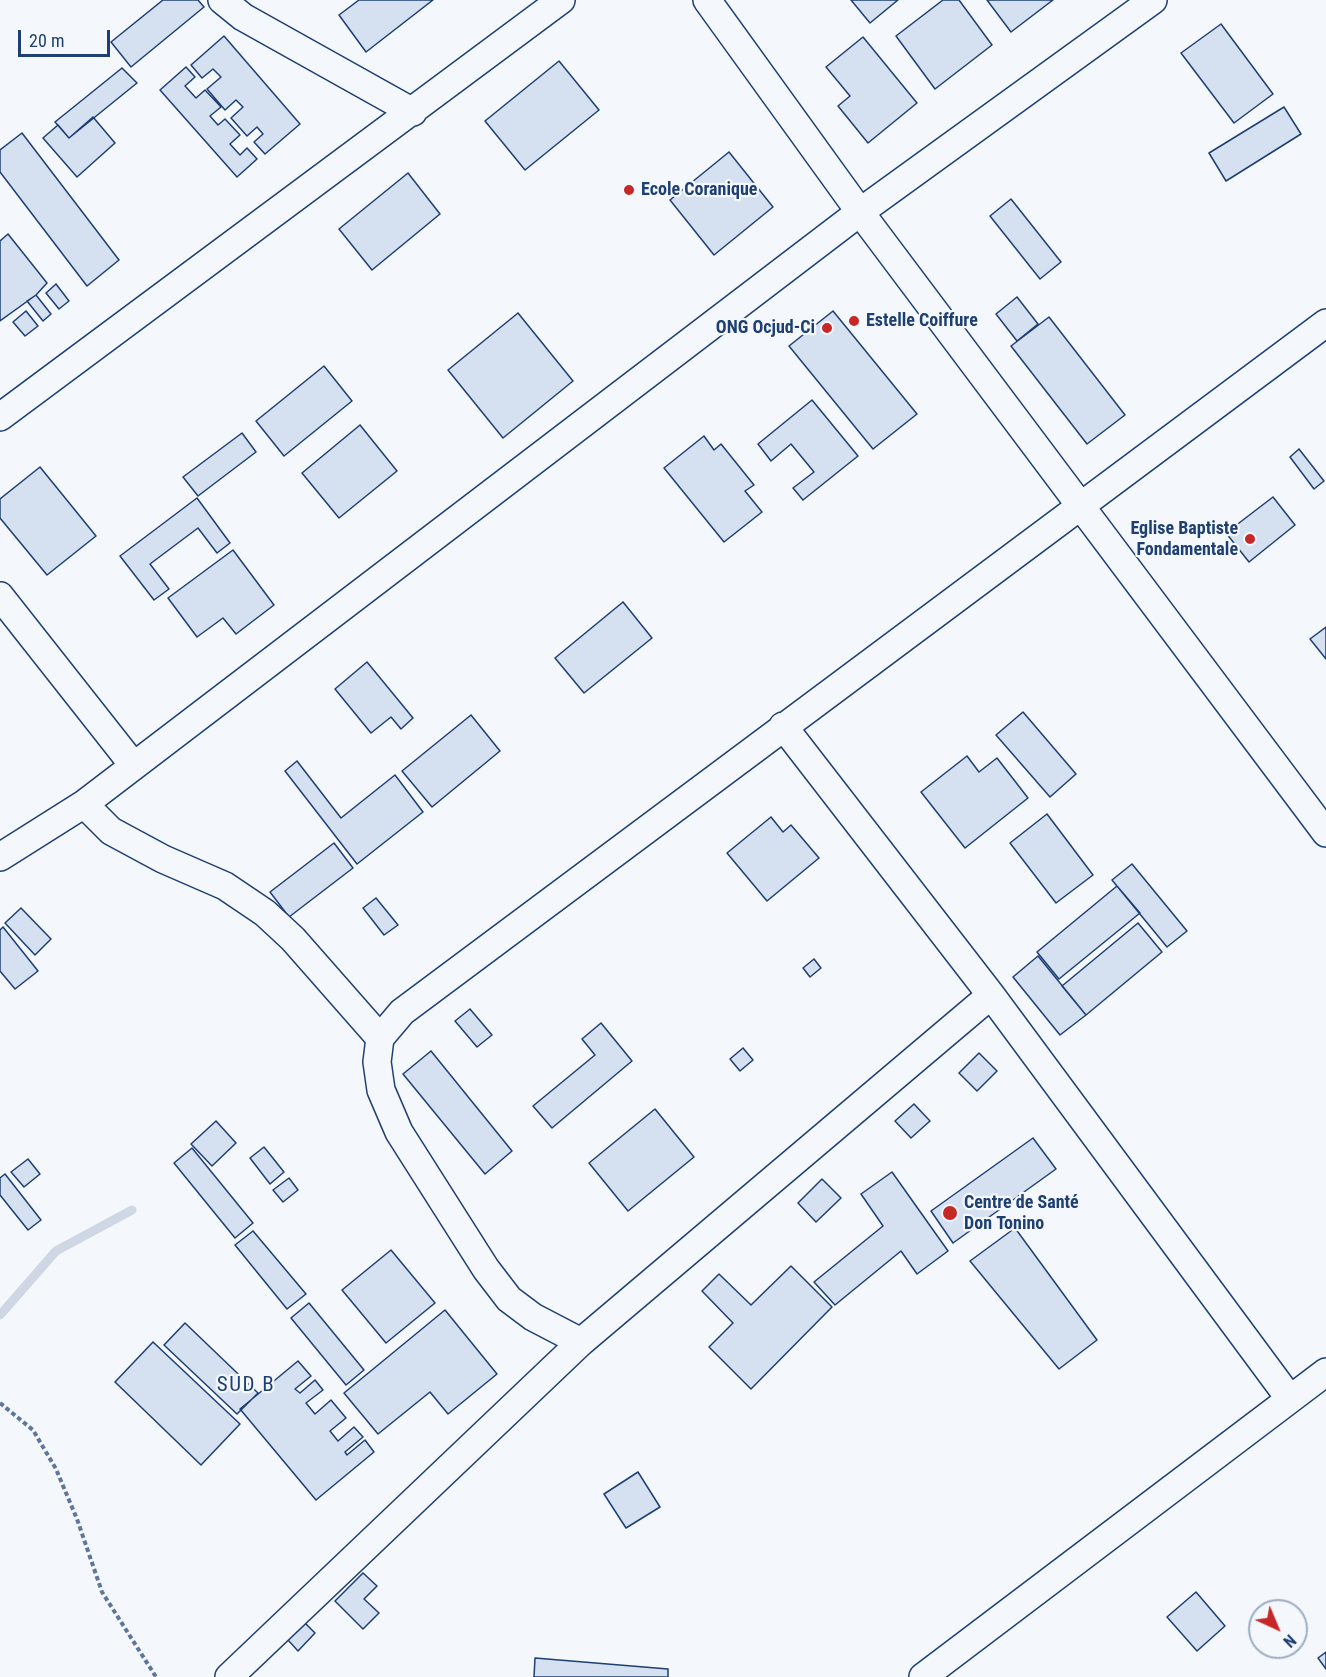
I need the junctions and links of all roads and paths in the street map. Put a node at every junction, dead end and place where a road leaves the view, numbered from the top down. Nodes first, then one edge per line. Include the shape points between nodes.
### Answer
1 (222, 0) edge
2 (561, 0) edge
3 (707, 0) edge
4 (1153, 0) edge
5 (413, 112) junction
6 (860, 212) junction
7 (1326, 323) edge
8 (0, 417) edge
9 (1080, 506) junction
10 (0, 596) edge
11 (783, 726) junction
12 (135, 766) junction
13 (84, 804) junction
14 (1326, 833) edge
15 (0, 857) edge
16 (991, 995) junction
17 (380, 1038) junction
18 (581, 1342) junction
19 (1326, 1372) edge
20 (1290, 1399) junction
21 (0, 1403) edge
22 (156, 1677) edge
23 (229, 1677) edge
24 (923, 1677) edge

1 - 5 street via 243,16
2 - 5 street
3 - 6 street
4 - 6 street
5 - 8 street
6 - 9 street
6 - 12 street
7 - 9 street
9 - 11 street
9 - 14 street
10 - 12 street
11 - 16 street
11 - 17 street via 402,1012
12 - 13 street
13 - 15 street
13 - 17 street via 111,831 225,886 265,913
16 - 18 street
16 - 20 street
17 - 18 street via 377,1062 381,1090 399,1132 486,1269 509,1299 532,1317
18 - 23 street
19 - 20 street
20 - 24 street
21 - 22 path via 33,1430 56,1469 102,1592

